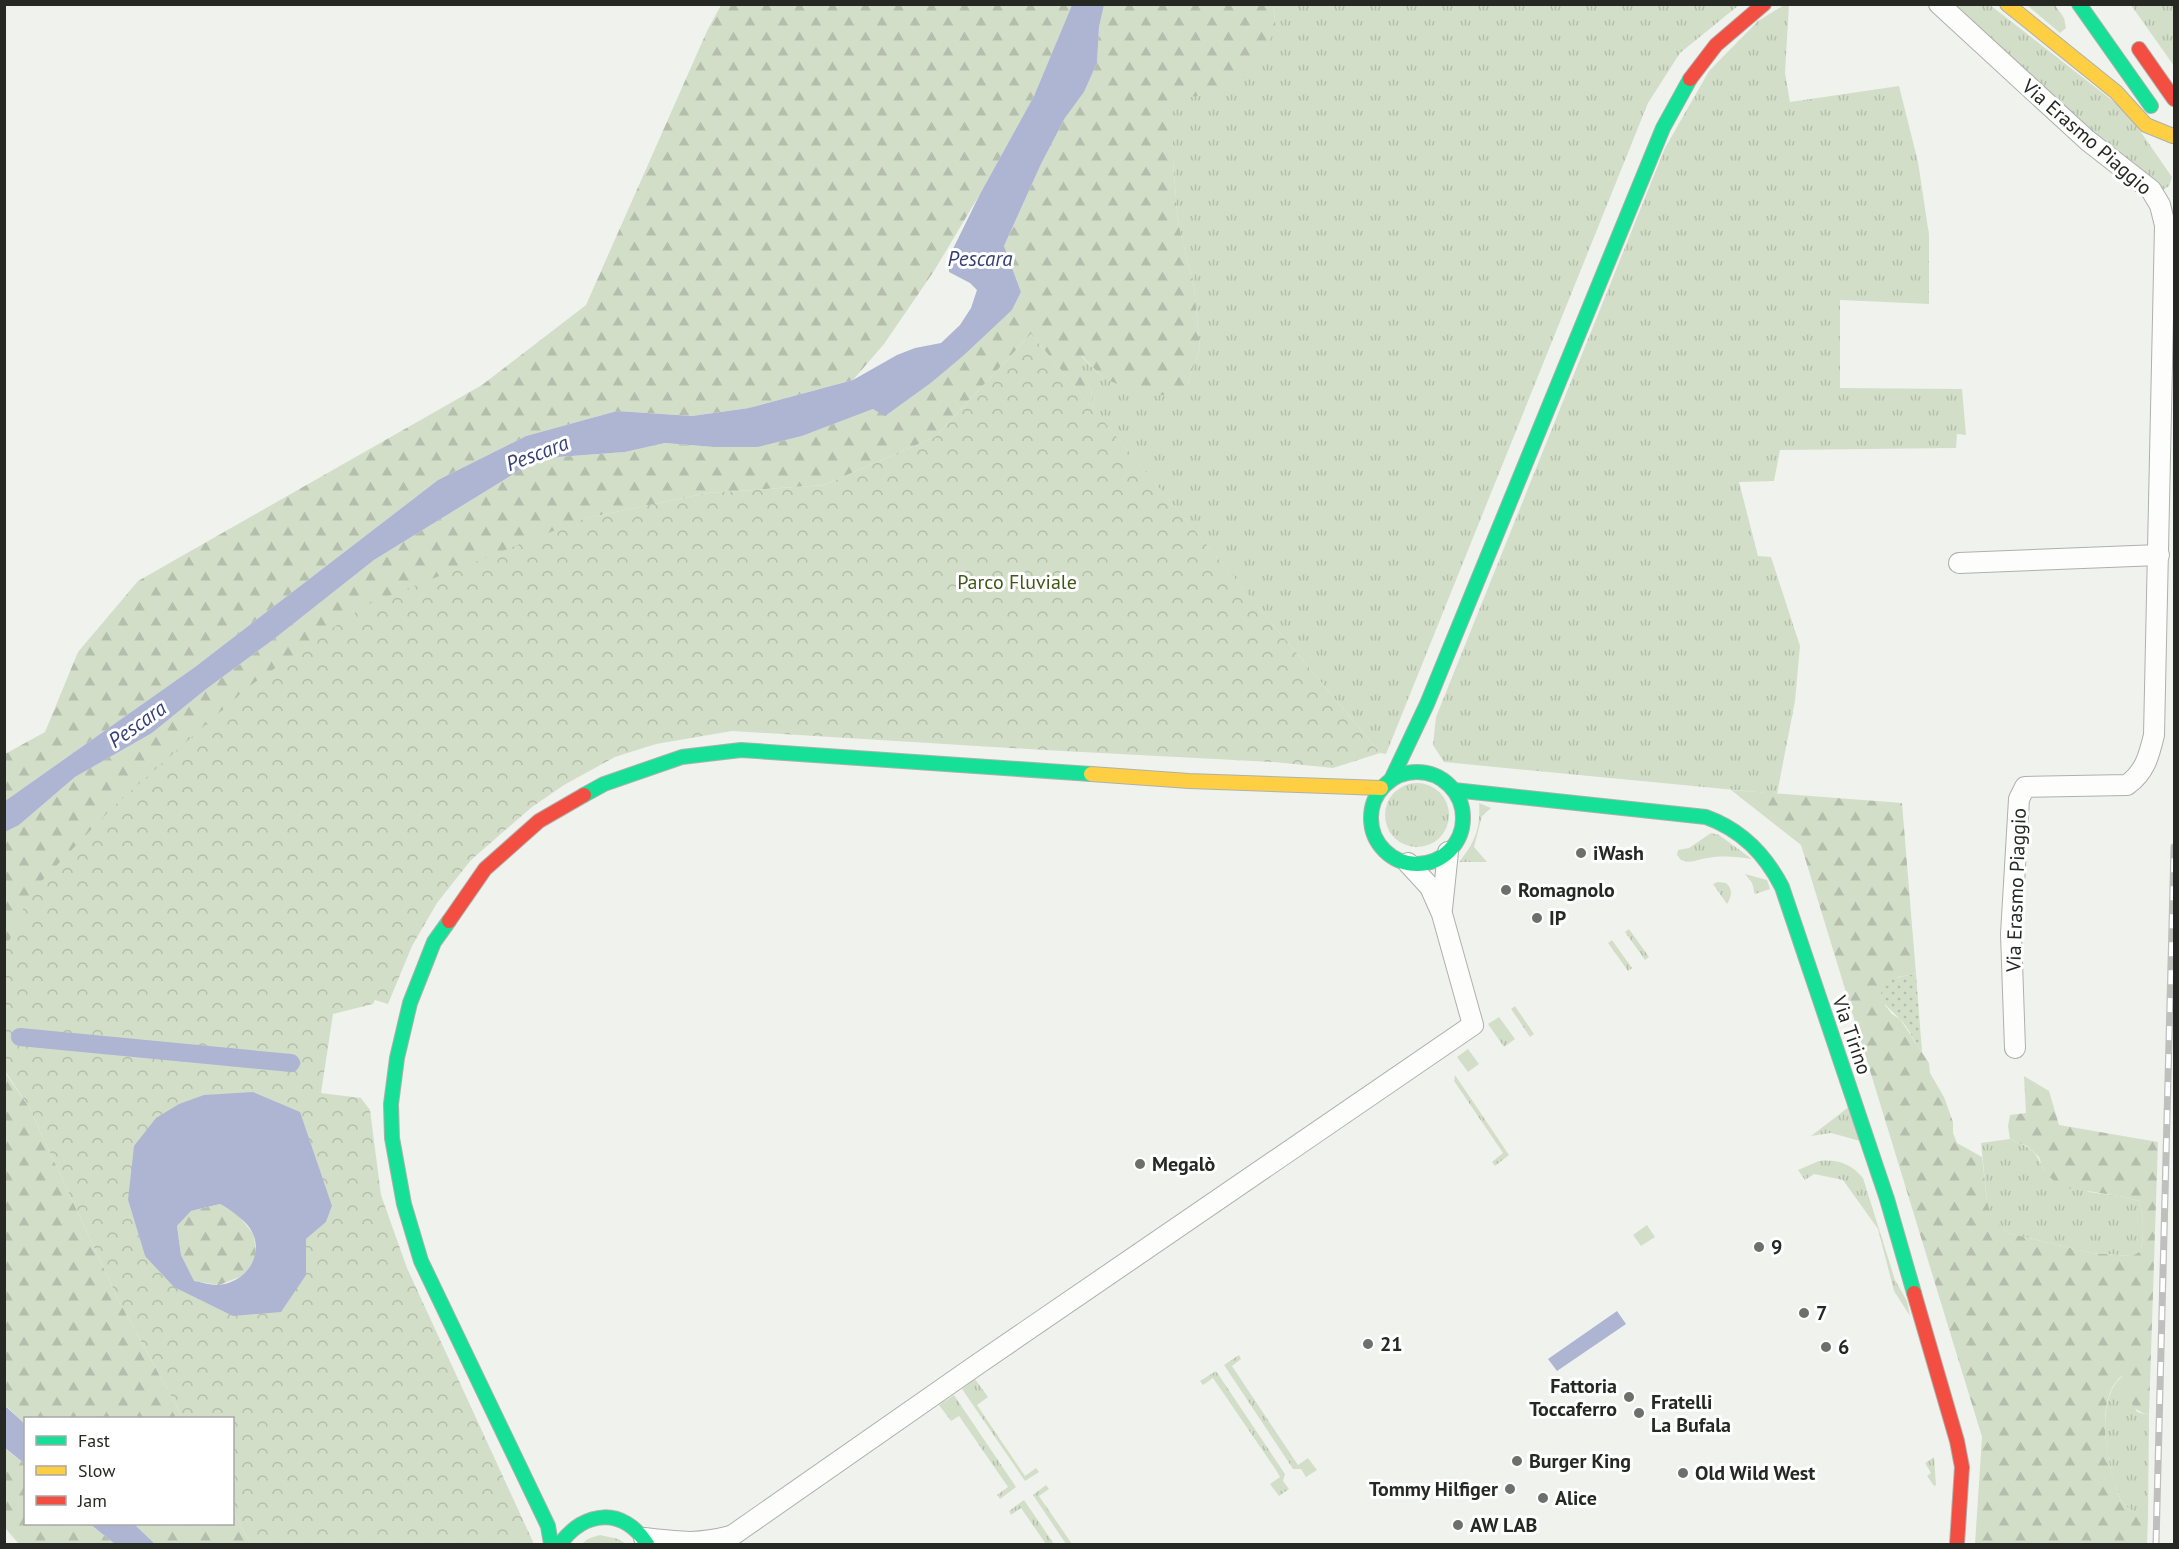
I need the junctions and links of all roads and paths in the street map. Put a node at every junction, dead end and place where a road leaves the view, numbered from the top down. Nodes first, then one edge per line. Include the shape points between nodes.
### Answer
1 (1764, 4) edge
2 (1939, 4) edge
3 (2007, 4) edge
4 (2079, 4) edge
5 (2132, 39) dead end
6 (2175, 99) edge
7 (2174, 138) edge
8 (2159, 555) junction
9 (1959, 563) dead end
10 (1426, 704) junction
11 (1424, 742) dead end
12 (1430, 758) dead end
13 (1437, 776) junction
14 (1386, 784) junction
15 (1454, 790) junction
16 (1448, 852) junction
17 (1408, 863) junction
18 (1442, 914) junction
19 (2015, 1048) dead end
20 (725, 1540) edge
21 (646, 1541) edge
22 (551, 1545) edge
23 (560, 1545) edge
24 (1957, 1545) edge

1 - 10 main road via 1709,50 1692,72 1668,117
2 - 8 street, Via Erasmo Piaggio via 2087,140 2151,190 2160,205 2165,225
3 - 7 main road via 2116,92 2146,124
4 - 7 main road
5 - 6 main road
8 - 9 street
8 - 19 street, Via Erasmo Piaggio via 2154,735 2148,761 2127,785 2025,787 2019,799 2011,934
10 - 11 main road
10 - 14 main road
12 - 13 main road
13 - 14 main road via 1414,772
13 - 15 main road
14 - 17 main road via 1374,800 1371,826 1389,854
14 - 22 main road via 1189,781 741,750 682,757 604,784 539,821 485,869 434,942 410,1003 397,1058 391,1104 392,1138 404,1204 421,1261 548,1526
15 - 16 main road via 1463,817 1459,836
15 - 24 main road, Via Tirino via 1720,820 1750,842 1776,874 1887,1199 1958,1441 1962,1467
16 - 17 main road via 1429,862
16 - 18 street
17 - 18 street via 1430,887
18 - 20 street via 1473,1025
20 - 21 street
21 - 23 main road via 634,1527 620,1520 597,1517 575,1526

